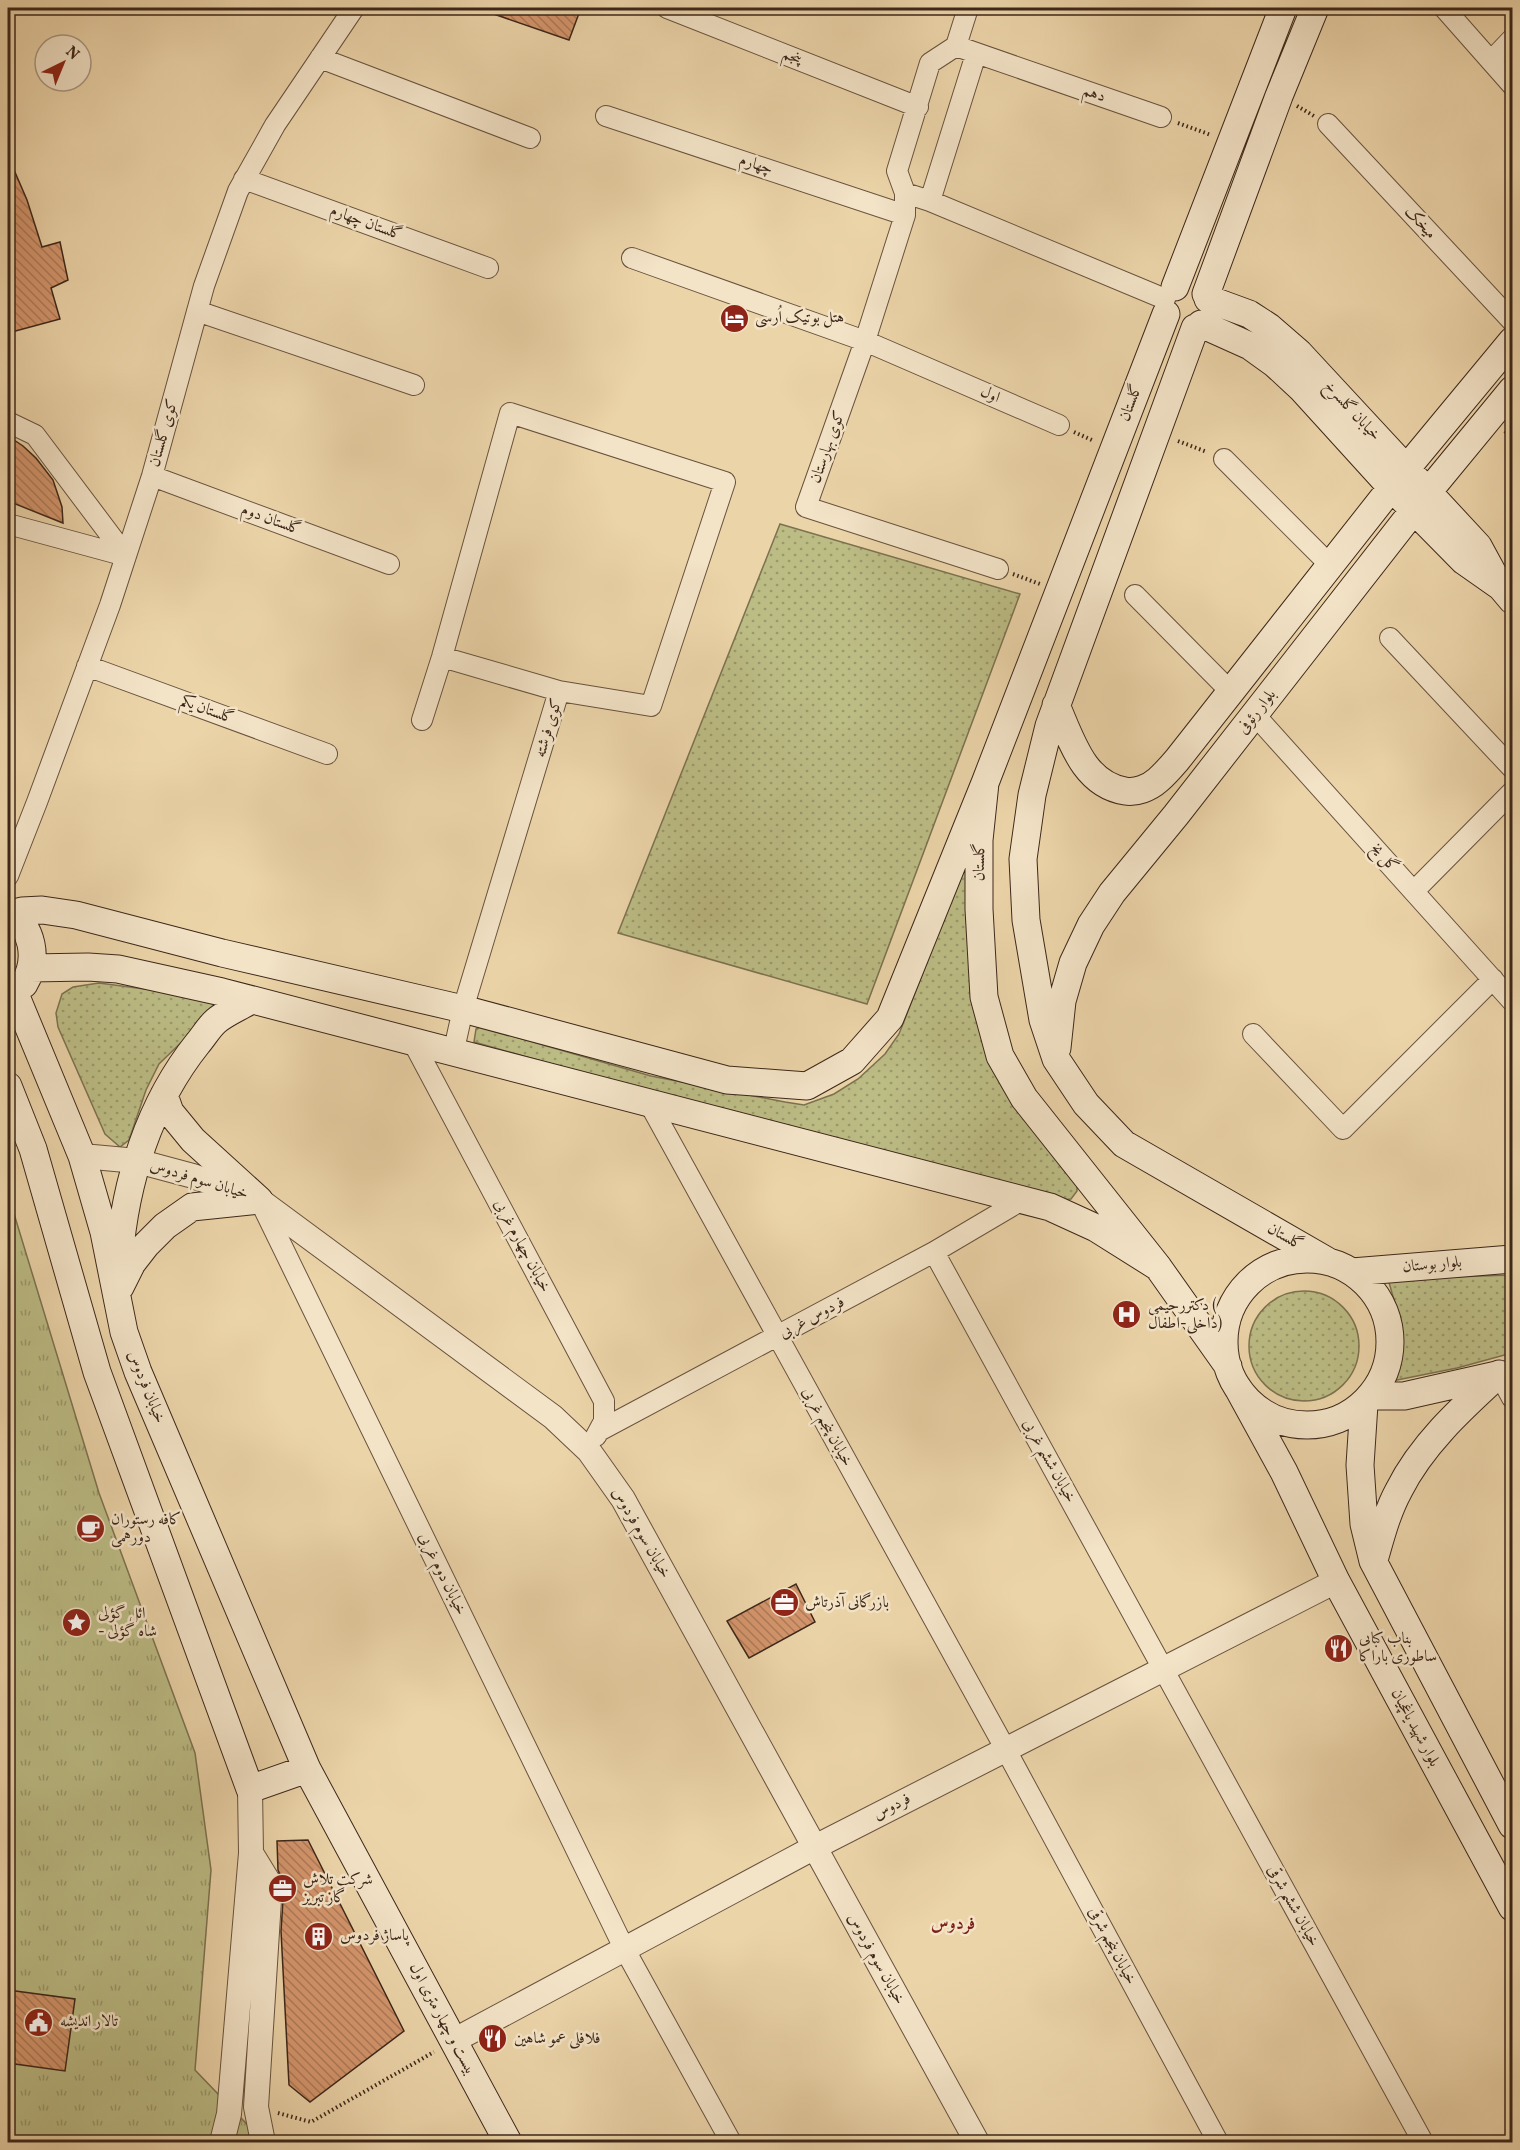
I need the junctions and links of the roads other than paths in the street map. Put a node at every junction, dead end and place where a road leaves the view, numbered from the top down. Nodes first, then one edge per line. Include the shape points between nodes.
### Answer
1 (354, 8) edge
2 (667, 8) edge
3 (968, 8) edge
4 (1283, 8) edge
5 (1315, 8) edge
6 (1444, 8) edge
7 (1512, 39) edge
8 (957, 46) junction
9 (976, 54) junction
10 (320, 58) junction
11 (1491, 61) junction
12 (1512, 86) edge
13 (918, 106) junction
14 (606, 116) dead end
15 (1161, 117) road end
16 (1328, 124) road end
17 (530, 138) dead end
18 (244, 179) junction
19 (905, 193) junction
20 (930, 201) junction
21 (905, 215) junction
22 (633, 258) dead end
23 (488, 268) dead end
24 (1207, 296) junction
25 (1169, 300) junction
26 (197, 311) junction
27 (1512, 321) edge
28 (1198, 326) junction
29 (865, 341) junction
30 (1512, 341) edge
31 (414, 385) dead end
32 (1512, 390) edge
33 (8, 422) edge
34 (1059, 425) road end
35 (1224, 459) road end
36 (152, 476) junction
37 (1398, 478) junction
38 (1421, 501) junction
39 (8, 524) edge
40 (126, 556) junction
41 (389, 564) dead end
42 (1330, 565) junction
43 (998, 569) road end
44 (1507, 593) edge
45 (1135, 595) dead end
46 (1390, 638) dead end
47 (442, 657) junction
48 (87, 666) junction
49 (559, 691) junction
50 (1231, 692) junction
51 (1056, 705) junction
52 (1255, 715) junction
53 (422, 720) dead end
54 (327, 754) dead end
55 (1512, 768) edge
56 (985, 783) junction
57 (1512, 792) edge
58 (8, 876) edge
59 (1414, 891) junction
60 (9, 913) edge
61 (31, 968) junction
62 (1493, 979) junction
63 (11, 997) edge
64 (251, 1000) junction
65 (1512, 1001) edge
66 (463, 1009) junction
67 (1253, 1034) dead end
68 (414, 1044) junction
69 (453, 1054) junction
70 (1056, 1059) junction
71 (8, 1086) edge
72 (164, 1095) junction
73 (649, 1103) junction
74 (82, 1156) junction
75 (137, 1161) junction
76 (259, 1200) junction
77 (1022, 1200) junction
78 (934, 1252) junction
79 (1512, 1259) edge
80 (1158, 1267) junction
81 (1340, 1267) junction
82 (116, 1297) junction
83 (777, 1336) junction
84 (1506, 1372) edge
85 (1233, 1377) junction
86 (1512, 1398) edge
87 (1367, 1400) junction
88 (594, 1441) junction
89 (1373, 1561) junction
90 (1336, 1581) junction
91 (1163, 1669) junction
92 (1006, 1750) junction
93 (307, 1769) junction
94 (250, 1789) junction
95 (1510, 1820) edge
96 (1472, 1832) junction
97 (815, 1847) junction
98 (251, 1853) junction
99 (1512, 1907) edge
100 (624, 1948) junction
101 (453, 2041) junction
102 (222, 2142) edge
103 (263, 2142) edge
104 (508, 2142) edge
105 (731, 2142) edge
106 (977, 2142) edge
107 (1218, 2142) edge
108 (1423, 2142) edge

1 - 10 street, کوی گلستان
2 - 13 street, پنجم
3 - 8 street
4 - 25 main road, گلستان
5 - 24 main road
6 - 11 street
7 - 11 street
8 - 9 street, دهم
8 - 13 street, کوی بهارستان via 930,63
9 - 15 street, دهم
9 - 20 street
10 - 17 street
10 - 18 street, کوی گلستان
11 - 12 street
13 - 19 street, کوی بهارستان via 897,171
14 - 21 street, چهارم
16 - 27 street, میخک
18 - 23 street, گلستان چهارم
18 - 26 street, کوی گلستان
19 - 20 street
19 - 21 street, کوی بهارستان
20 - 25 street
21 - 29 street, کوی بهارستان
22 - 29 street, اول
24 - 25 main road via 1189,284
24 - 28 main road via 1209,314
24 - 37 main road, خیابان گلسرخ via 1249,314 1299,354
25 - 28 main road via 1174,325 1188,329
25 - 56 main road, گلستان
26 - 31 street
26 - 36 street, کوی گلستان
28 - 37 main road, خیابان گلسرخ via 1250,346 1275,364
28 - 51 main road, گلستان
29 - 34 street, اول
29 - 43 street, کوی بهارستان via 806,507
30 - 37 main road, بلوار رئوفی
32 - 38 main road, بلوار رئوفی
33 - 40 street via 35,435
35 - 42 street
36 - 40 street, کوی گلستان
36 - 41 street, گلستان دوم
37 - 38 main road, خیابان گلسرخ
37 - 42 main road, بلوار رئوفی
38 - 44 main road, خیابان گلسرخ
38 - 52 main road, بلوار رئوفی
39 - 40 street
40 - 48 street, کوی گلستان
42 - 50 main road, بلوار رئوفی
45 - 50 street
46 - 55 street
47 - 49 street
47 - 49 street, کوی فرشته via 510,413 725,482 651,706
47 - 53 street
48 - 54 street, گلستان یکم
48 - 58 street, کوی گلستان
49 - 66 street, کوی فرشته
50 - 51 main road, بلوار رئوفی via 1157,782 1134,793 1114,789 1096,779 1082,762
50 - 52 main road
51 - 70 main road, گلستان via 1032,795 1023,859 1026,920 1043,1020
52 - 59 street, گل یخ
52 - 70 main road, بلوار رئوفی via 1090,925 1062,1001
56 - 66 main road via 890,1018 852,1061 807,1086 727,1080
56 - 80 main road, گلستان via 979,840 979,909 984,997 1000,1056 1024,1098
57 - 59 street
59 - 62 street, گل یخ
60 - 61 main road via 23,925 30,938
60 - 66 main road via 42,910 76,915
61 - 63 main road via 25,982
61 - 64 main road via 118,969
62 - 65 street, گل یخ
62 - 67 street via 1342,1129
63 - 74 main road, خیابان فردوس
64 - 68 main road
64 - 72 main road via 216,1021 184,1060
66 - 69 street, کوی فرشته
68 - 69 main road
68 - 88 street, خیابان چهارم غربی via 604,1401 604,1421
69 - 73 main road
70 - 81 main road, گلستان via 1086,1104 1124,1144
71 - 94 main road via 33,1149 98,1372
72 - 75 main road
72 - 76 main road via 170,1112 193,1140
73 - 77 main road
73 - 83 street, خیابان پنجم غربی
74 - 75 street, خیابان سوم فردوس
74 - 82 main road, خیابان فردوس via 104,1232
75 - 76 street, خیابان سوم فردوس
75 - 82 main road via 122,1220
76 - 82 main road via 192,1207 146,1245 124,1276
76 - 88 street, خیابان سوم فردوس via 553,1417
76 - 100 street, خیابان دوم غربی
77 - 78 street, فردوس غربی
77 - 80 main road via 1050,1207 1096,1228
78 - 83 street, فردوس غربی
78 - 91 street, خیابان ششم غربی
79 - 81 main road, بلوار بوستان
80 - 85 main road, گلستان
81 - 85 main road via 1304,1259 1279,1264 1257,1276 1239,1294 1228,1317 1224,1341
81 - 87 main road via 1370,1287 1383,1307 1390,1330 1384,1376
82 - 93 main road, خیابان فردوس via 138,1371
83 - 88 street, فردوس غربی
83 - 92 street, خیابان پنجم غربی
84 - 86 street
84 - 87 main road via 1404,1396
84 - 89 main road via 1462,1408 1422,1455 1399,1488
85 - 87 main road via 1254,1406 1274,1419 1297,1425 1321,1425 1344,1418
85 - 90 main road, بلوار شهید یاغچیان
87 - 89 main road via 1360,1465 1364,1524
88 - 97 street, خیابان سوم فردوس
89 - 95 main road
90 - 91 street, فردوس
90 - 96 main road, بلوار شهید یاغچیان
91 - 92 street, فردوس
91 - 108 street, خیابان ششم شرقی
92 - 97 street, فردوس
92 - 107 street, خیابان پنجم شرقی
93 - 94 main road
93 - 101 main road, بیست و چهار متری اول
94 - 98 street
95 - 96 main road
96 - 99 main road, بلوار شهید یاغچیان
97 - 100 street, فردوس
97 - 106 street, خیابان سوم فردوس
98 - 102 street via 229,2114
98 - 103 street via 270,1884 256,2107
100 - 101 street, فردوس
100 - 105 street, خیابان دوم غربی
101 - 104 main road, بیست و چهار متری اول

